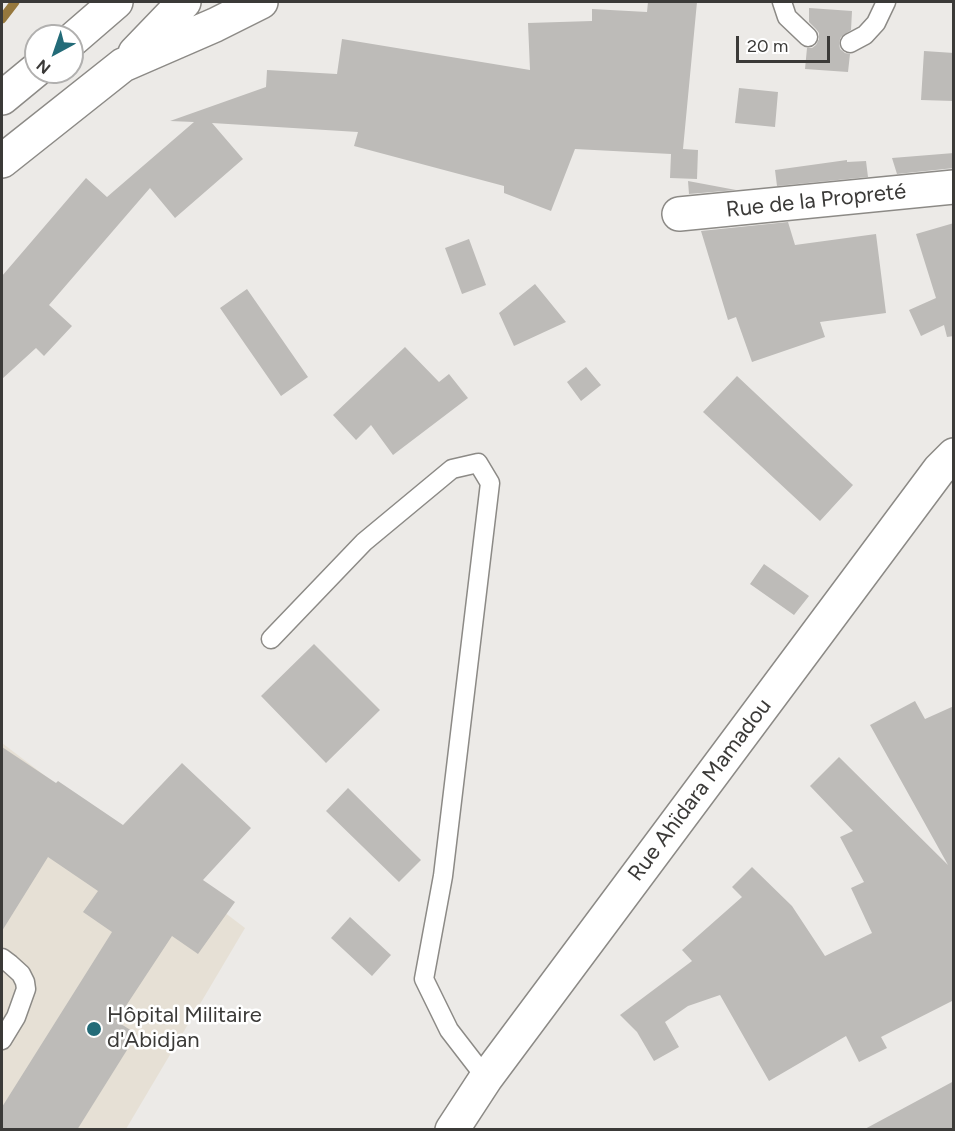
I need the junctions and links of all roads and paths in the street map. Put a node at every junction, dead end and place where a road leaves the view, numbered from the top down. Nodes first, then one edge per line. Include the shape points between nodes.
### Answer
1 (184, 2) edge
2 (261, 2) edge
3 (782, 2) edge
4 (886, 2) edge
5 (109, 5) edge
6 (84, 29) edge
7 (808, 37) dead end
8 (850, 43) dead end
9 (123, 65) junction
10 (24, 80) edge
11 (2, 98) edge
12 (2, 161) edge
13 (954, 187) edge
14 (679, 214) dead end
15 (954, 455) edge
16 (272, 639) dead end
17 (2, 958) edge
18 (2, 1040) edge
19 (486, 1078) junction
20 (452, 1130) edge

1 - 9 street
2 - 9 street
3 - 7 lane via 787,17
4 - 8 lane via 876,23
5 - 6 street
9 - 12 street
10 - 11 street
13 - 14 street, Rue de la Propreté
15 - 19 street, Rue Ahïdara Mamadou
16 - 19 lane via 364,542 452,469 478,463 490,483 443,876 423,979 449,1030
17 - 18 lane via 21,974 26,989
19 - 20 street, Rue Ahïdara Mamadou

